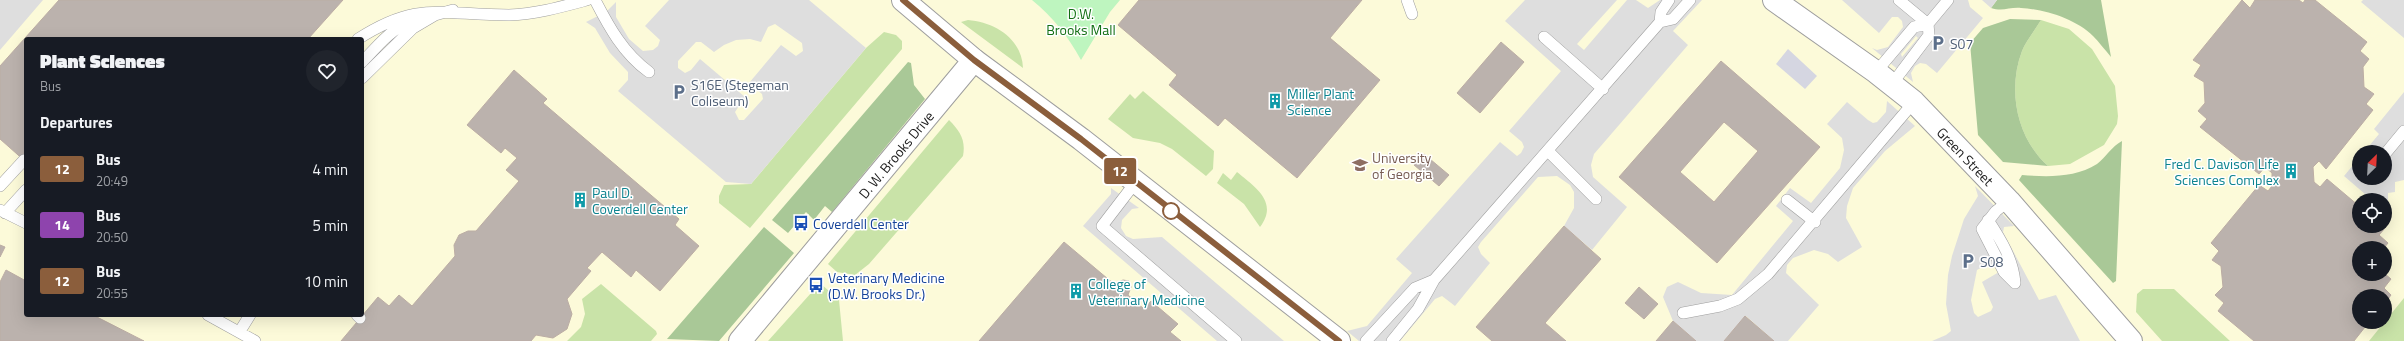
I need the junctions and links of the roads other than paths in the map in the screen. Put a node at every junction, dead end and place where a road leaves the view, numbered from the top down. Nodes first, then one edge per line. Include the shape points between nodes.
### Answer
1 (587, 0) edge
2 (595, 0) edge
3 (903, 0) edge
4 (1407, 0) edge
5 (1669, 0) edge
6 (1690, 0) edge
7 (1774, 0) edge
8 (1899, 0) edge
9 (1948, 0) edge
10 (462, 9) junction
11 (1412, 14) dead end
12 (435, 15) junction
13 (1660, 22) junction
14 (1928, 24) junction
15 (360, 37) edge
16 (1544, 37) dead end
17 (364, 60) edge
18 (974, 60) junction
19 (649, 72) dead end
20 (364, 76) edge
21 (1884, 78) junction
22 (1603, 89) junction
23 (1914, 102) junction
24 (2404, 131) edge
25 (2392, 146) edge
26 (1548, 151) junction
27 (24, 160) dead end
28 (1135, 183) junction
29 (0, 186) edge
30 (24, 192) edge
31 (1596, 199) dead end
32 (1787, 200) dead end
33 (2009, 201) junction
34 (3, 212) edge
35 (24, 222) edge
36 (1815, 222) junction
37 (1986, 225) dead end
38 (1434, 280) junction
39 (1683, 313) dead end
40 (212, 317) edge
41 (249, 317) edge
42 (240, 331) junction
43 (255, 341) edge
44 (740, 341) edge
45 (1236, 341) edge
46 (1339, 341) edge
47 (1366, 341) edge
48 (1392, 341) edge
49 (2131, 341) edge

1 - 10 lane via 532,13 508,15
2 - 19 lane via 622,46
3 - 18 street
4 - 11 lane
5 - 13 lane via 1661,12
6 - 13 lane via 1672,19
7 - 21 street, Green Street
8 - 14 lane
9 - 14 lane
10 - 12 lane
10 - 15 lane via 428,5 410,6 386,16
12 - 17 lane via 417,19 393,30 382,38
12 - 20 lane via 413,28
13 - 22 lane
14 - 21 lane via 1929,35
14 - 21 lane via 1914,27
16 - 22 lane
18 - 28 street
18 - 44 street, D. W. Brooks Drive
21 - 23 street, Green Street
22 - 26 lane
23 - 33 street, Green Street
23 - 36 lane
24 - 25 lane
26 - 31 lane
26 - 38 lane
27 - 29 lane
28 - 45 lane via 1102,226
28 - 46 street
30 - 34 lane
32 - 36 lane
33 - 37 lane
33 - 49 street, Green Street
34 - 35 lane
36 - 39 lane via 1768,274 1738,299 1720,306
38 - 47 lane via 1415,288
38 - 48 lane via 1418,309
40 - 42 lane
41 - 42 lane
42 - 43 lane

